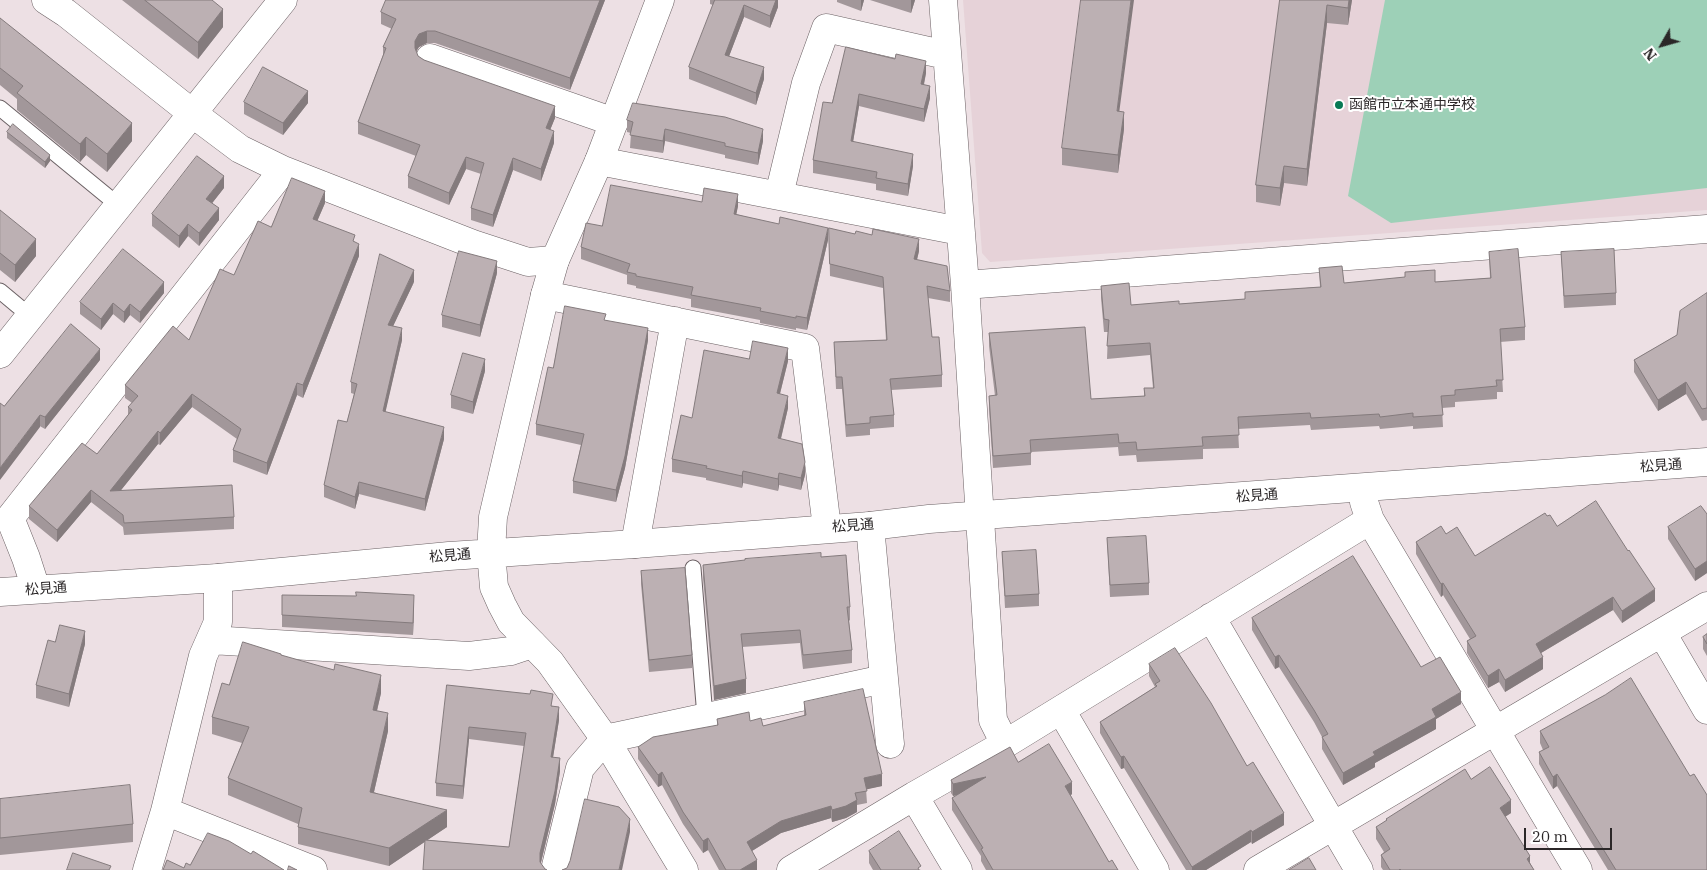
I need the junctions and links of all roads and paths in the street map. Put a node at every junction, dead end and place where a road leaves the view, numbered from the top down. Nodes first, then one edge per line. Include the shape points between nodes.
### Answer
1 (46, 0) edge
2 (283, 0) edge
3 (943, 0) edge
4 (654, 2) edge
5 (946, 55) junction
6 (430, 58) dead end
7 (0, 108) edge
8 (192, 113) junction
9 (614, 122) junction
10 (599, 161) junction
11 (283, 170) junction
12 (779, 195) junction
13 (118, 205) junction
14 (1707, 229) edge
15 (960, 230) junction
16 (555, 260) junction
17 (965, 285) junction
18 (0, 291) edge
19 (545, 295) junction
20 (30, 316) junction
21 (675, 321) junction
22 (0, 354) edge
23 (1707, 462) edge
24 (1360, 488) junction
25 (980, 516) junction
26 (1370, 520) junction
27 (870, 526) junction
28 (827, 528) junction
29 (635, 544) junction
30 (492, 552) junction
31 (692, 568) dead end
32 (218, 578) junction
33 (36, 590) junction
34 (0, 592) edge
35 (1707, 606) edge
36 (1211, 618) junction
37 (1662, 633) junction
38 (211, 640) junction
39 (532, 644) junction
40 (884, 679) junction
41 (1061, 710) junction
42 (1707, 710) edge
43 (705, 717) junction
44 (1496, 731) junction
45 (605, 739) junction
46 (890, 744) dead end
47 (1004, 744) junction
48 (914, 796) junction
49 (165, 811) junction
50 (1332, 826) junction
51 (147, 870) edge
52 (313, 870) edge
53 (556, 870) edge
54 (684, 870) edge
55 (791, 870) edge
56 (958, 870) edge
57 (1155, 870) edge
58 (1258, 870) edge
59 (1359, 870) edge
60 (1578, 870) edge

1 - 8 street
2 - 8 street
3 - 5 street
4 - 9 street
5 - 12 street via 826,28 806,83
5 - 15 street
6 - 9 street
7 - 13 lane
8 - 11 street via 240,149
8 - 13 street
9 - 10 street
10 - 12 street
10 - 16 street
11 - 16 street via 473,244 528,262
11 - 33 street via 10,518
12 - 15 street
13 - 20 street
14 - 17 street
15 - 17 street
16 - 19 street
17 - 25 street
18 - 20 lane
19 - 21 street
19 - 30 street via 492,517
20 - 22 street
21 - 28 street via 804,348
21 - 29 street
23 - 24 street, 松見通
24 - 25 street, 松見通
24 - 26 street
25 - 27 street, 松見通
25 - 47 street via 993,720
26 - 36 street
26 - 44 street
27 - 28 street, 松見通
27 - 40 street
28 - 29 street, 松見通
29 - 30 street, 松見通
30 - 32 street, 松見通
30 - 39 street via 494,587 511,622
31 - 43 lane
32 - 33 street, 松見通
32 - 38 street via 218,622
33 - 34 street, 松見通
35 - 37 street
36 - 41 street
36 - 50 street
37 - 42 street
37 - 44 street
38 - 39 street via 469,656 511,651
38 - 49 street via 203,656
39 - 45 street via 550,662
40 - 43 street
40 - 46 street
41 - 47 street
41 - 57 street
43 - 45 street
44 - 50 street
44 - 60 street
45 - 53 street via 580,768
45 - 54 street
47 - 48 street
48 - 55 street
48 - 56 street
49 - 51 street
49 - 52 street
50 - 58 street
50 - 59 street

